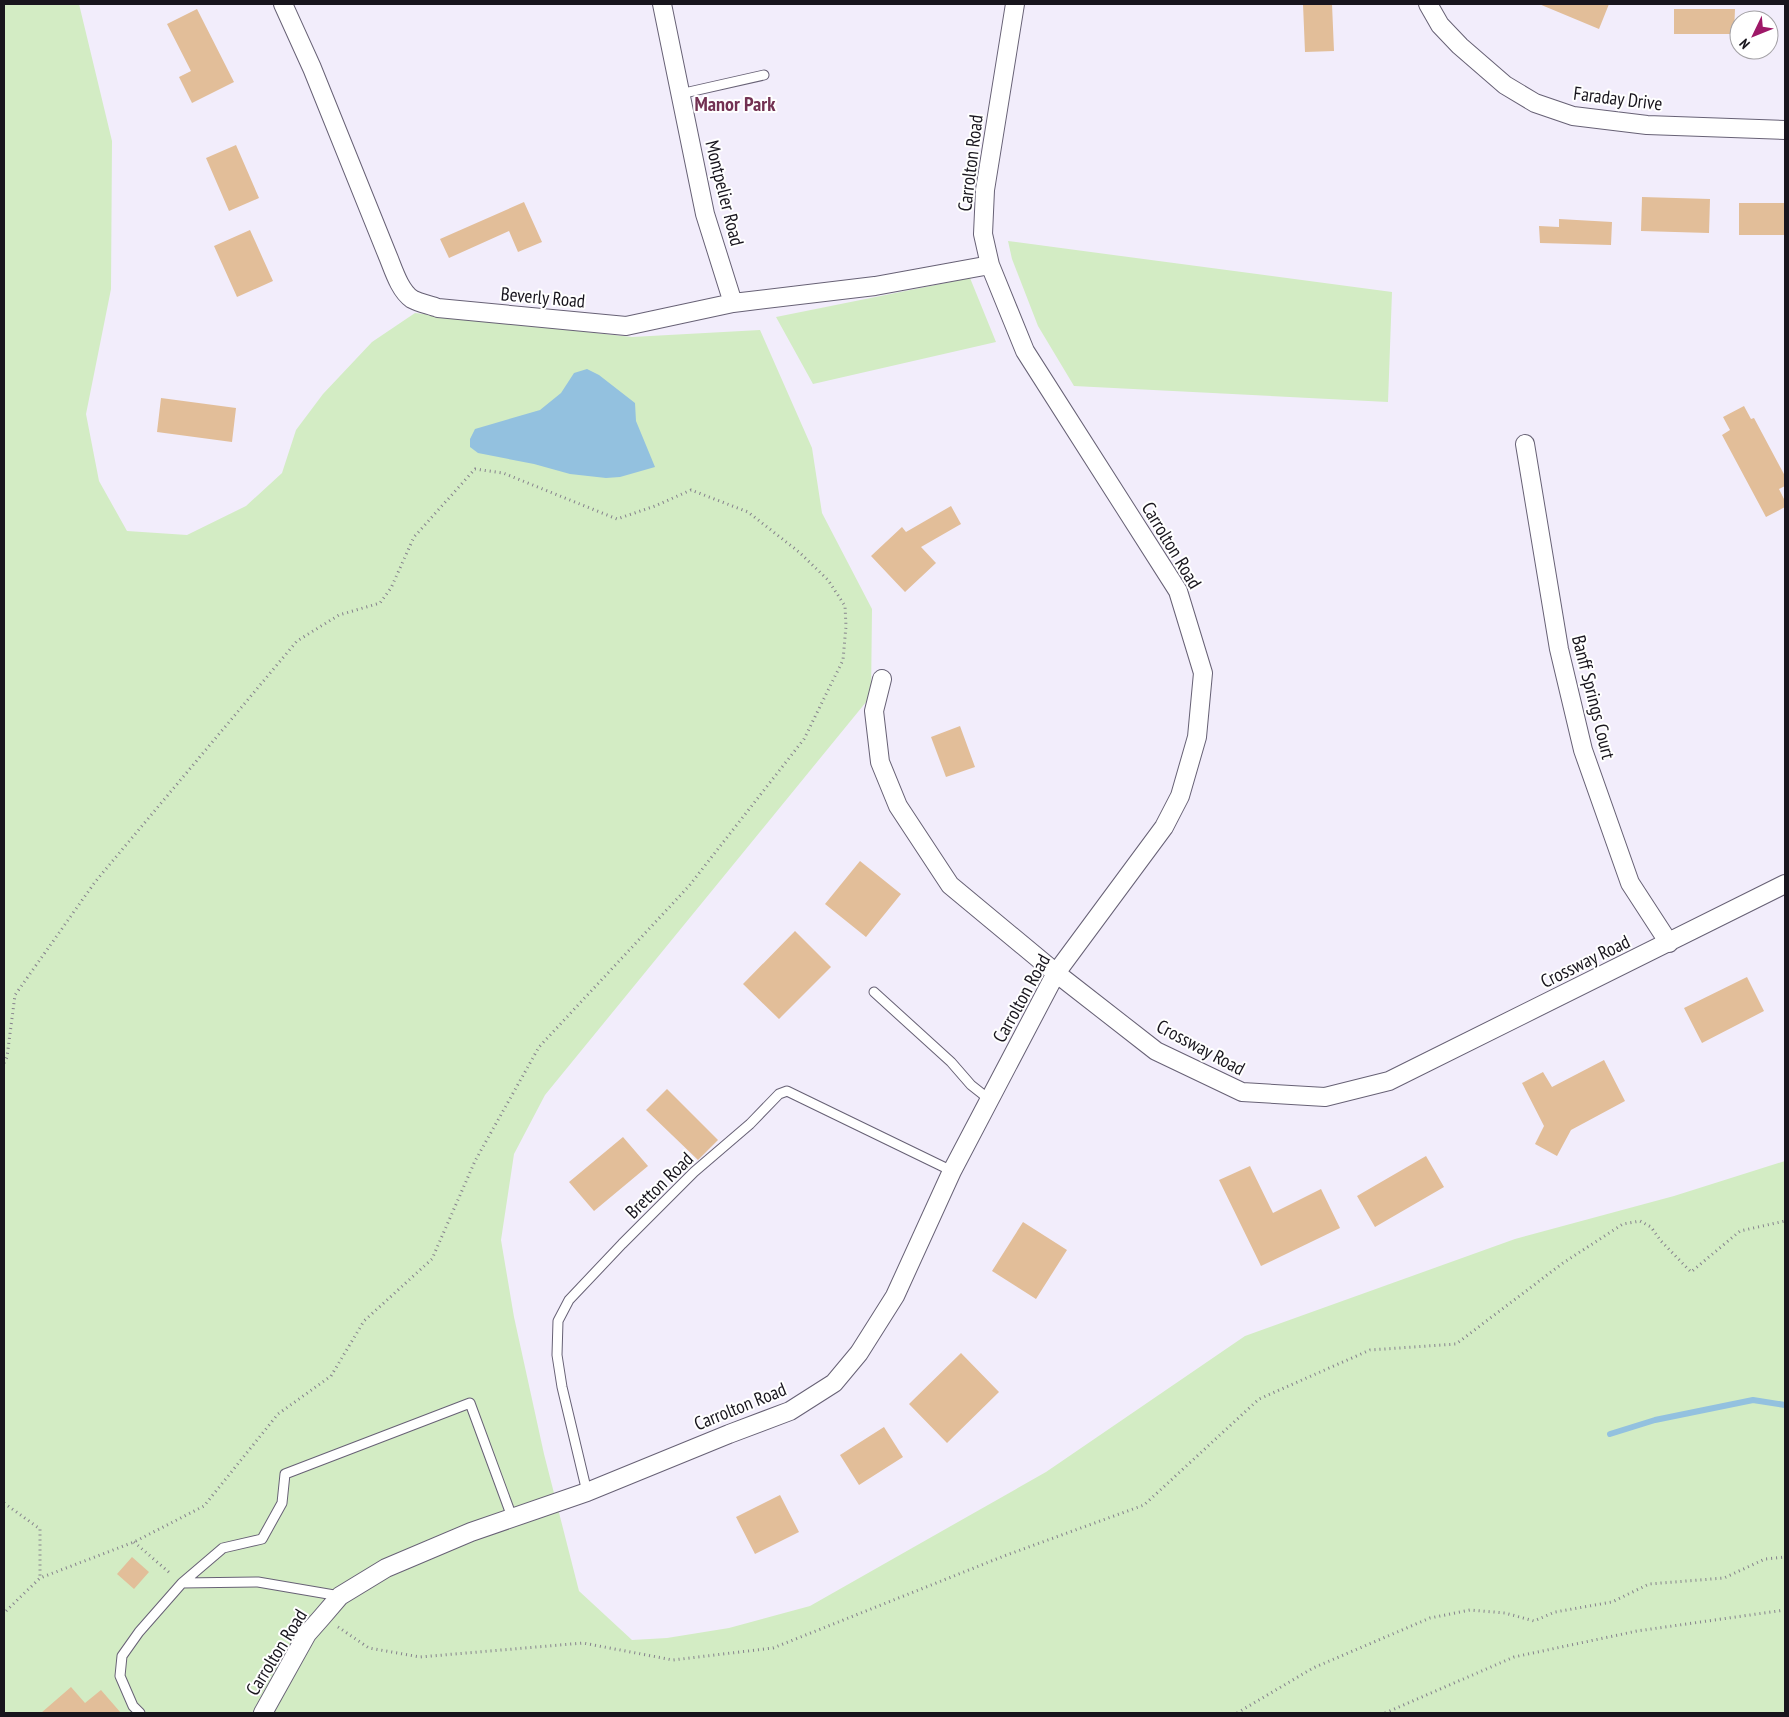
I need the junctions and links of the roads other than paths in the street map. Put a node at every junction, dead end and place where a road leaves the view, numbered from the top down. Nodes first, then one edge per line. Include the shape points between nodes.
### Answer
1 (283, 4) edge
2 (662, 4) edge
3 (1015, 4) edge
4 (1428, 4) edge
5 (764, 75) dead end
6 (680, 94) junction
7 (1785, 130) edge
8 (990, 265) junction
9 (733, 304) junction
10 (1525, 444) dead end
11 (882, 679) dead end
12 (1785, 884) edge
13 (1669, 943) junction
14 (1056, 973) junction
15 (874, 992) dead end
16 (990, 1100) junction
17 (952, 1171) junction
18 (587, 1492) junction
19 (512, 1517) junction
20 (182, 1583) junction
21 (340, 1596) junction
22 (140, 1713) edge
23 (263, 1713) edge

1 - 9 street, Beverly Road via 397,277 413,299 438,308 626,326
2 - 6 street, Montpelier Road
3 - 8 street, Carrolton Road via 985,190 983,234
4 - 7 street, Faraday Drive via 1440,25 1460,46 1505,85 1535,103 1573,116 1647,125
5 - 6 lane
6 - 9 street, Montpelier Road via 705,214
8 - 9 street, Beverly Road via 875,286
8 - 14 street, Carrolton Road via 1025,351 1178,591 1203,673 1197,737 1180,796 1164,827
10 - 13 street, Banff Springs Court via 1559,649 1583,750 1630,883
11 - 14 street, Crossway Road via 874,712 880,762 898,806 950,884
12 - 13 street, Crossway Road
13 - 14 street, Crossway Road via 1389,1081 1326,1097 1242,1092 1156,1051
14 - 16 street, Carrolton Road
15 - 16 lane
16 - 17 street, Carrolton Road
17 - 18 street, Carrolton Road via 895,1296 859,1353 834,1383 790,1411
17 - 18 lane, Bretton Road via 787,1091 780,1094 628,1237 563,1309 558,1321 558,1363
18 - 19 street, Carrolton Road
19 - 20 lane via 470,1403 285,1474 282,1503 262,1538 223,1548
19 - 21 street, Carrolton Road via 386,1568
20 - 21 lane via 258,1582
20 - 22 lane via 122,1656 120,1676 133,1706
21 - 23 street, Carrolton Road via 307,1634

